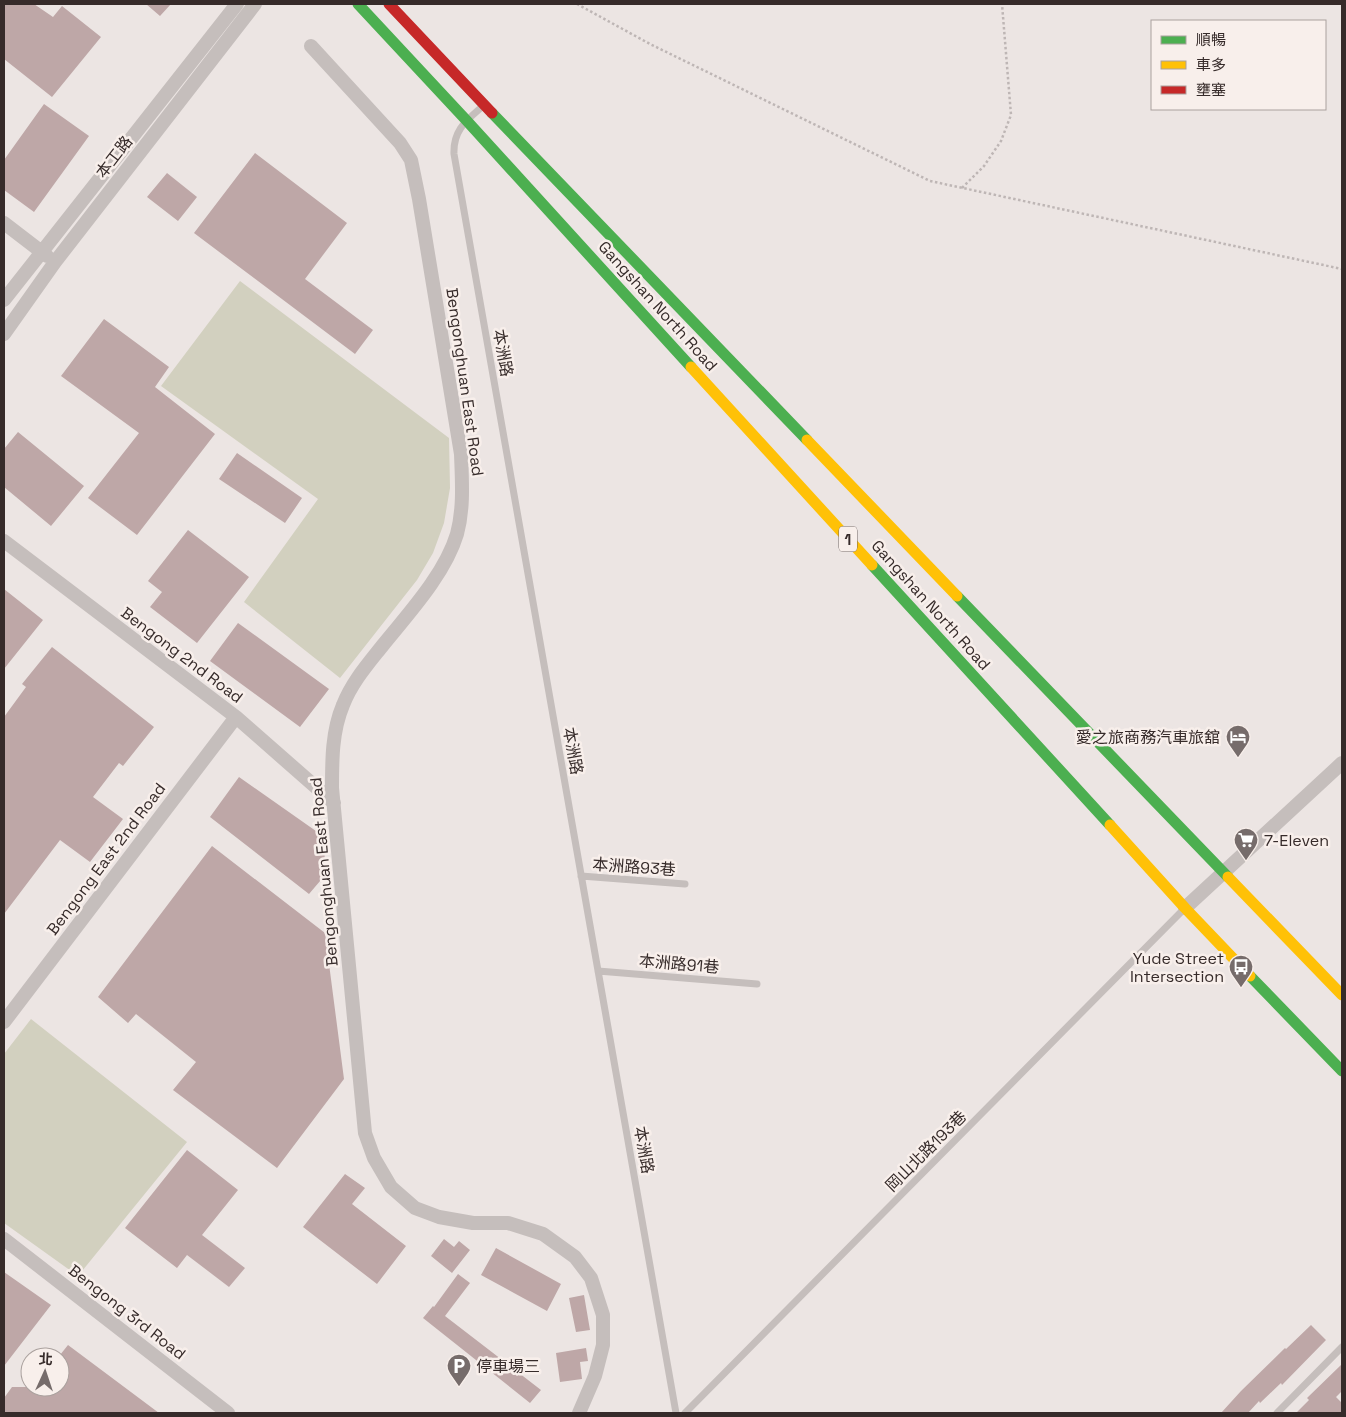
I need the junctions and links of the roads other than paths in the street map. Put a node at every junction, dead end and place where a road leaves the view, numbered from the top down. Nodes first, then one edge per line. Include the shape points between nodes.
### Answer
1 (237, 4) edge
2 (255, 4) edge
3 (358, 4) edge
4 (389, 4) edge
5 (311, 46) dead end
6 (484, 105) junction
7 (467, 121) junction
8 (4, 223) edge
9 (41, 252) junction
10 (55, 262) junction
11 (4, 300) edge
12 (4, 334) edge
13 (4, 542) edge
14 (236, 718) junction
15 (1342, 763) edge
16 (334, 803) junction
17 (1224, 872) junction
18 (581, 876) junction
19 (685, 884) dead end
20 (1185, 908) junction
21 (598, 971) junction
22 (757, 984) dead end
23 (1342, 995) edge
24 (4, 1022) edge
25 (1342, 1071) edge
26 (4, 1239) edge
27 (1342, 1347) edge
28 (228, 1413) edge
29 (579, 1413) edge
30 (676, 1413) edge
31 (686, 1413) edge
32 (1277, 1413) edge

1 - 9 street, 本工路
2 - 10 street, 本工路
3 - 7 main road, Gangshan North Road / 1
4 - 6 main road, Gangshan North Road
5 - 16 street, Bengonghuan East Road via 400,143 411,160 461,454 463,483 456,535 448,554 430,587 356,679 342,705 335,731
6 - 7 lane, 本洲路
6 - 17 main road, Gangshan North Road
7 - 18 lane, 本洲路 via 457,134 454,154
7 - 20 main road, Gangshan North Road / 1
8 - 9 street
9 - 10 street
9 - 11 street, 本工路
10 - 12 street, 本工路
13 - 14 street, Bengong 2nd Road
14 - 16 street, Bengong 2nd Road
14 - 24 street, Bengong East 2nd Road
15 - 17 street
16 - 29 street, Bengonghuan East Road via 365,1133 374,1158 392,1187 415,1208 439,1217 473,1223 508,1223 543,1234 574,1257 591,1278 603,1315 603,1345 595,1376
17 - 20 street
17 - 23 main road, Gangshan North Road
18 - 19 lane, 本洲路93巷
18 - 21 lane, 本洲路
20 - 25 main road, Gangshan North Road / 1
20 - 31 lane, 岡山北路193巷
21 - 22 lane, 本洲路91巷
21 - 30 lane, 本洲路
26 - 28 street, Bengong 3rd Road
27 - 32 lane

